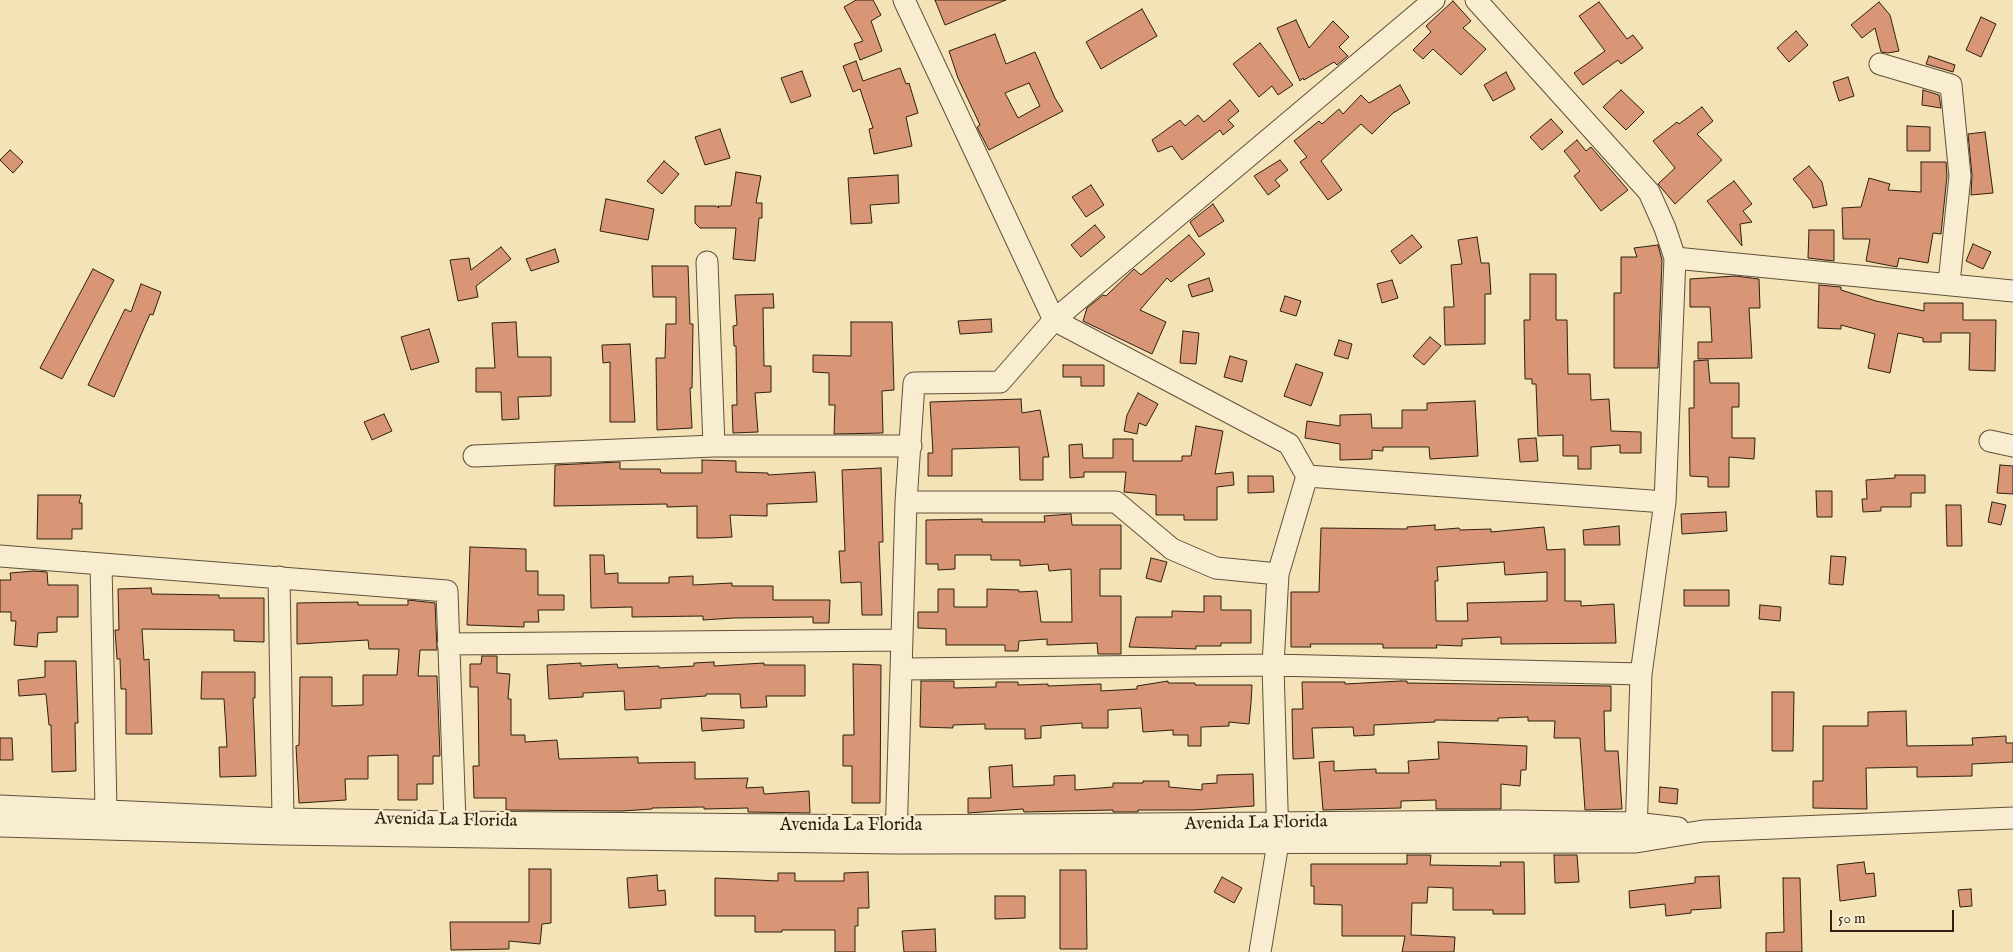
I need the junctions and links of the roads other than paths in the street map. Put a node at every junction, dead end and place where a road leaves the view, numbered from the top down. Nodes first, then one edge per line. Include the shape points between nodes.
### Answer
1 (904, 0) edge
2 (1434, 0) edge
3 (1476, 0) edge
4 (1880, 64) dead end
5 (1675, 258) junction
6 (707, 262) dead end
7 (1948, 283) junction
8 (2013, 291) edge
9 (1054, 320) junction
10 (1990, 441) dead end
11 (714, 446) junction
12 (911, 446) junction
13 (2013, 446) edge
14 (474, 456) dead end
15 (1307, 476) junction
16 (906, 502) junction
17 (1664, 502) junction
18 (0, 556) edge
19 (101, 564) junction
20 (1278, 574) junction
21 (279, 577) junction
22 (902, 640) junction
23 (448, 644) junction
24 (1273, 665) junction
25 (902, 669) junction
26 (1641, 674) junction
27 (0, 806) edge
28 (106, 810) junction
29 (2013, 818) edge
30 (283, 819) junction
31 (455, 822) junction
32 (0, 826) edge
33 (1635, 832) junction
34 (1277, 833) junction
35 (896, 835) junction
36 (1260, 952) edge

1 - 9 street
2 - 9 street
3 - 5 street via 1649,192
4 - 7 street via 1952,84 1960,176
5 - 7 street
5 - 17 street
6 - 11 street
7 - 8 street
9 - 12 street via 1000,382 914,383
9 - 15 street via 1289,444
10 - 13 street
11 - 12 street
11 - 14 street
12 - 16 street
15 - 17 street
15 - 20 street
16 - 20 street via 1116,502 1172,549 1216,568
16 - 22 street
17 - 26 street
18 - 19 street
19 - 21 street
19 - 28 street
20 - 24 street
21 - 23 street via 447,591
21 - 30 street
22 - 23 street
22 - 25 street
23 - 31 street
24 - 25 street
24 - 26 street
24 - 34 street
25 - 35 street
26 - 33 street
27 - 28 street, Avenida La Florida
28 - 30 street, Avenida La Florida
29 - 33 street, Avenida La Florida
30 - 31 street, Avenida La Florida
31 - 35 street, Avenida La Florida
32 - 35 street via 290,834
33 - 34 street, Avenida La Florida via 1515,821
34 - 35 street, Avenida La Florida
34 - 36 street

